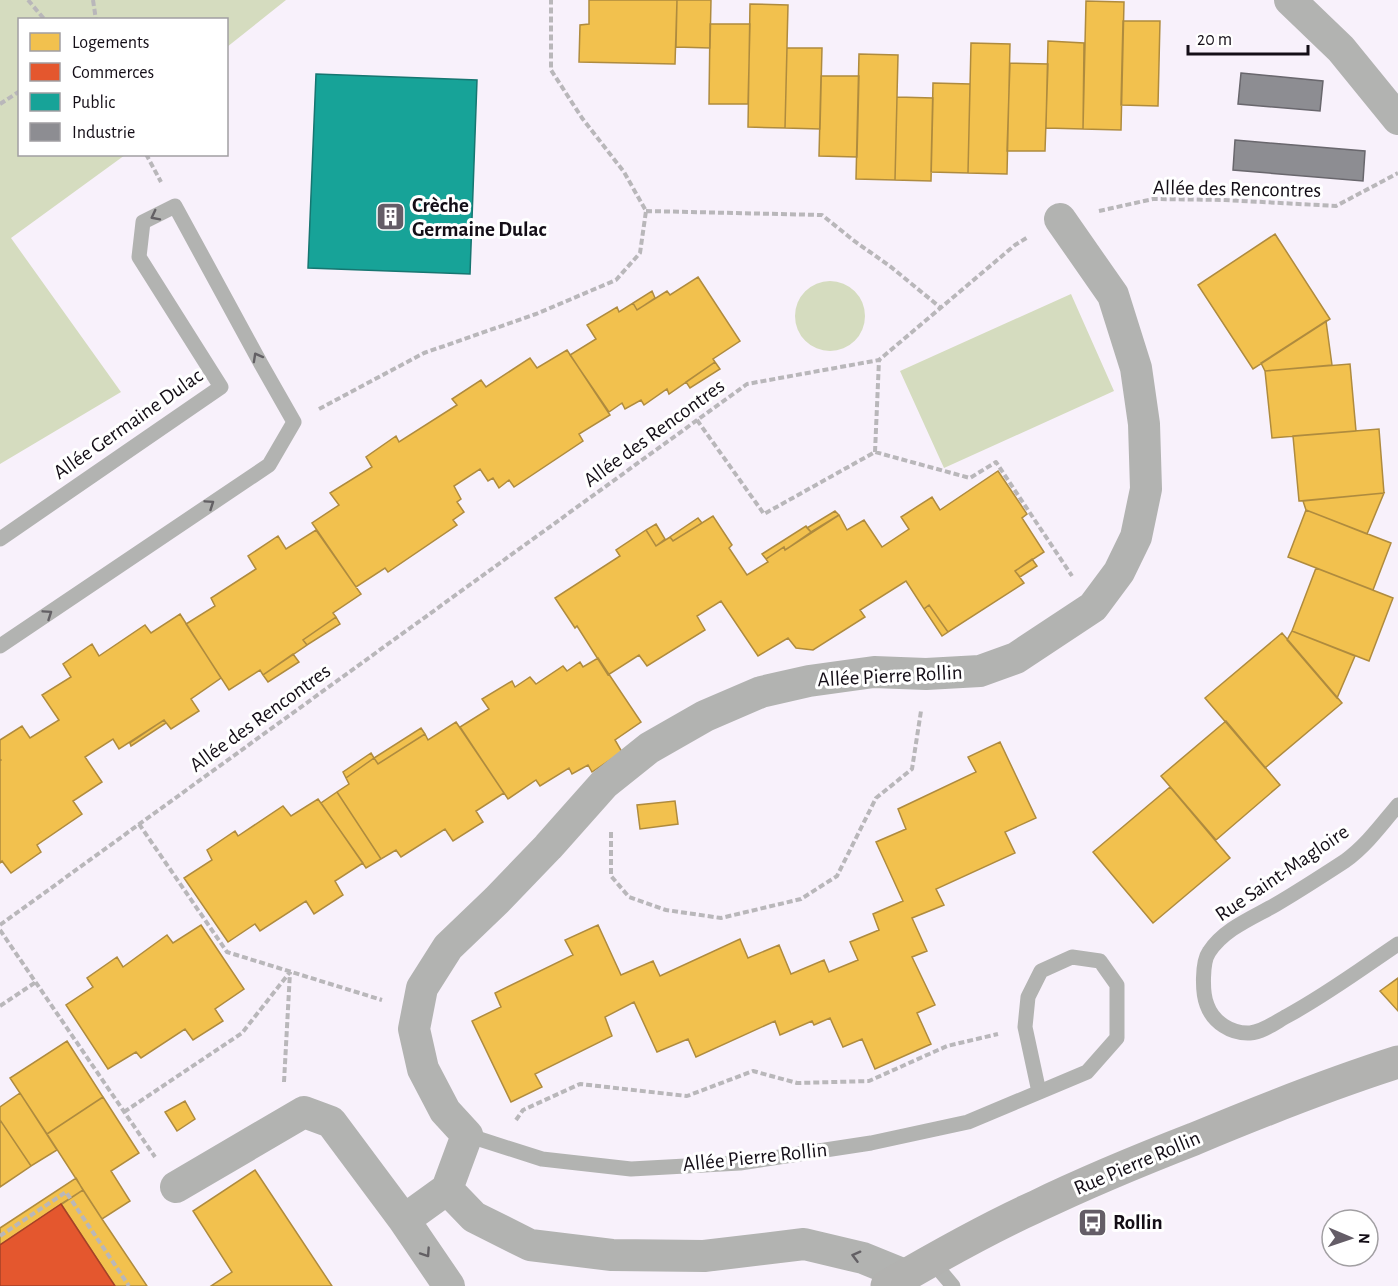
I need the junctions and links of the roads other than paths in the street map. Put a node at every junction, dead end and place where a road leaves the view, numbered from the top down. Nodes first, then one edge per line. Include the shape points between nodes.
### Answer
1 (1290, 0) edge
2 (1398, 119) edge
3 (1060, 219) road end
4 (0, 539) edge
5 (0, 646) edge
6 (1398, 805) edge
7 (1398, 944) edge
8 (1398, 1062) edge
9 (1039, 1092) junction
10 (467, 1135) junction
11 (176, 1187) road end
12 (447, 1189) junction
13 (404, 1220) junction
14 (908, 1274) edge
15 (449, 1286) edge
16 (952, 1286) edge

1 - 2 street via 1341,49
3 - 10 street, Allée Pierre Rollin via 1113,295 1136,368 1144,424 1146,489 1136,537 1119,572 1093,607 1016,658 980,670 874,672 761,692 705,716 649,748 604,784 541,855 448,947 422,988 414,1029 423,1069 445,1111
5 -> 4 lane, Allée Germaine Dulac via 269,465 294,422 175,206 142,222 139,257 221,387
6 - 7 lane, Rue Saint-Magloire via 1347,860 1225,933 1207,953 1204,998 1222,1025 1252,1033 1306,1006
8 - 14 street, Rue Pierre Rollin via 1271,1107 1117,1170 1033,1208
9 - 9 lane, Allée Pierre Rollin via 1087,1072 1118,1038 1117,985 1100,961 1072,957 1041,971 1028,997 1025,1027
9 - 10 lane, Allée Pierre Rollin via 968,1122 871,1143 740,1163 631,1169 542,1160
10 - 12 street
11 - 13 street via 304,1112 331,1122
12 - 13 street
14 -> 12 street via 804,1244 704,1256 612,1255 530,1245 474,1217
13 -> 15 street
14 - 16 lane

